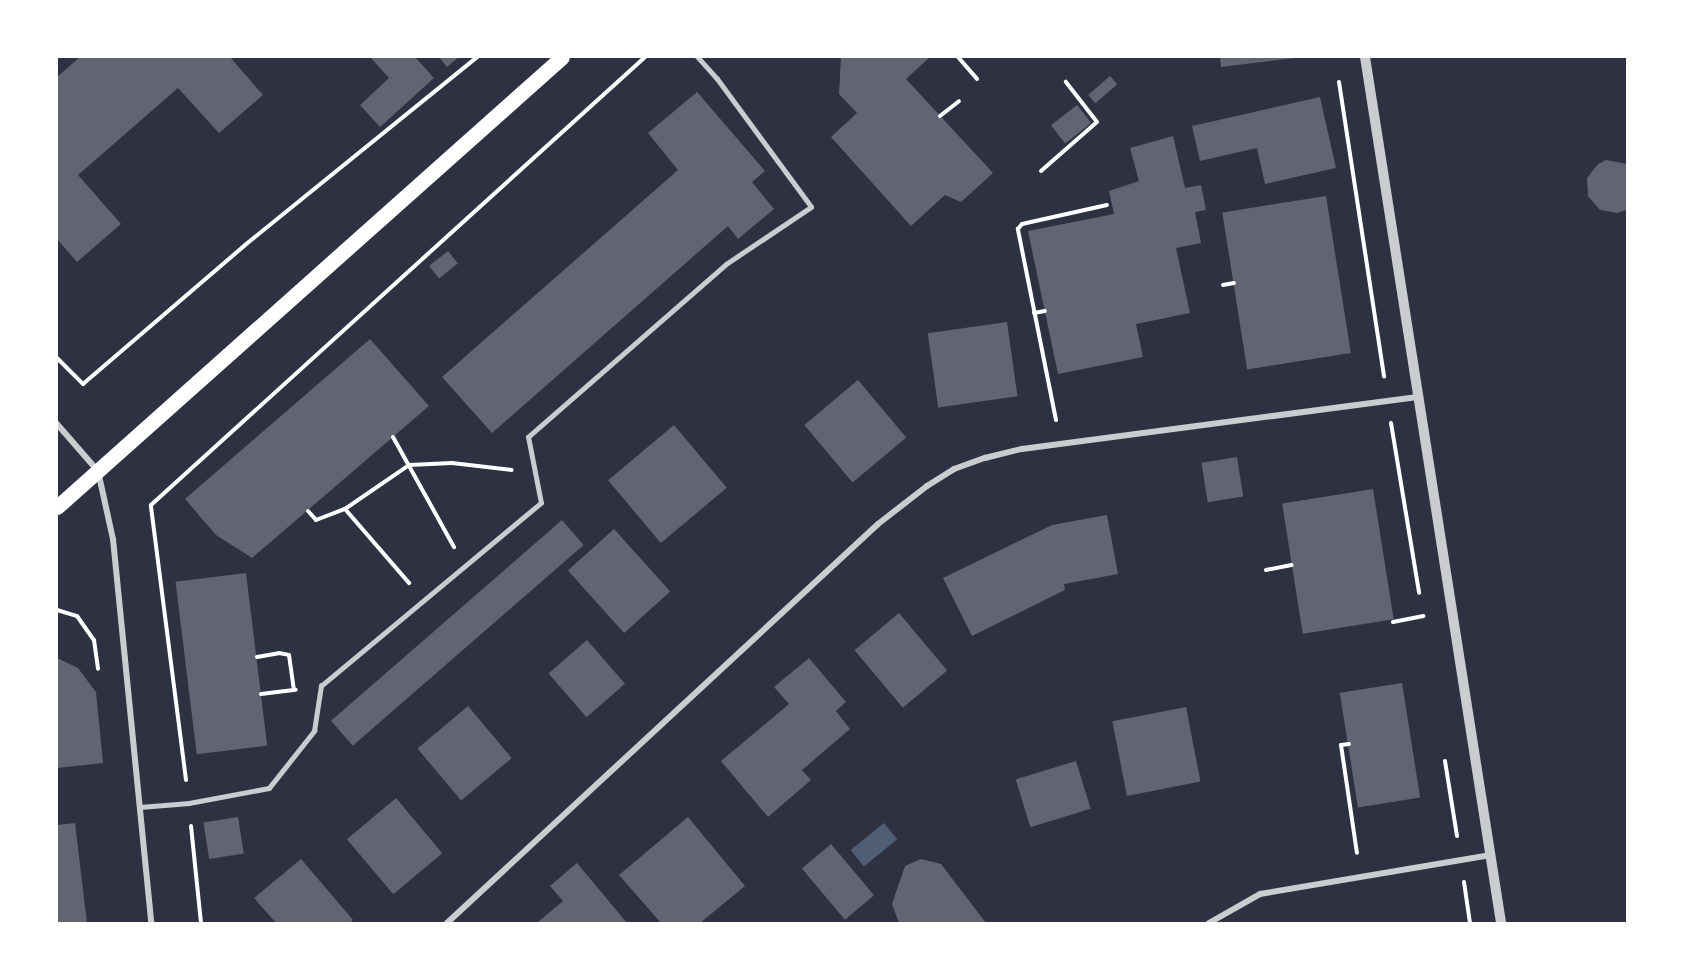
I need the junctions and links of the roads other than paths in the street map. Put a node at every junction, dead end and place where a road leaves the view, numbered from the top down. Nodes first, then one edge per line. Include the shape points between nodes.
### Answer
1 (562, 57) edge
2 (697, 57) edge
3 (1365, 57) edge
4 (1418, 397) junction
5 (57, 424) edge
6 (98, 471) junction
7 (57, 507) edge
8 (140, 807) junction
9 (1491, 855) junction
10 (151, 923) edge
11 (447, 923) edge
12 (1209, 923) edge
13 (1502, 923) edge

1 - 6 main road
2 - 8 lane via 812,207 726,264 528,438 541,503 321,686 314,731 269,788 189,803
3 - 4 street
4 - 9 street
4 - 11 street via 1012,451 954,469 903,503
5 - 6 street
6 - 7 main road
6 - 8 street via 113,539
8 - 10 street
9 - 12 street via 1260,894
9 - 13 street

